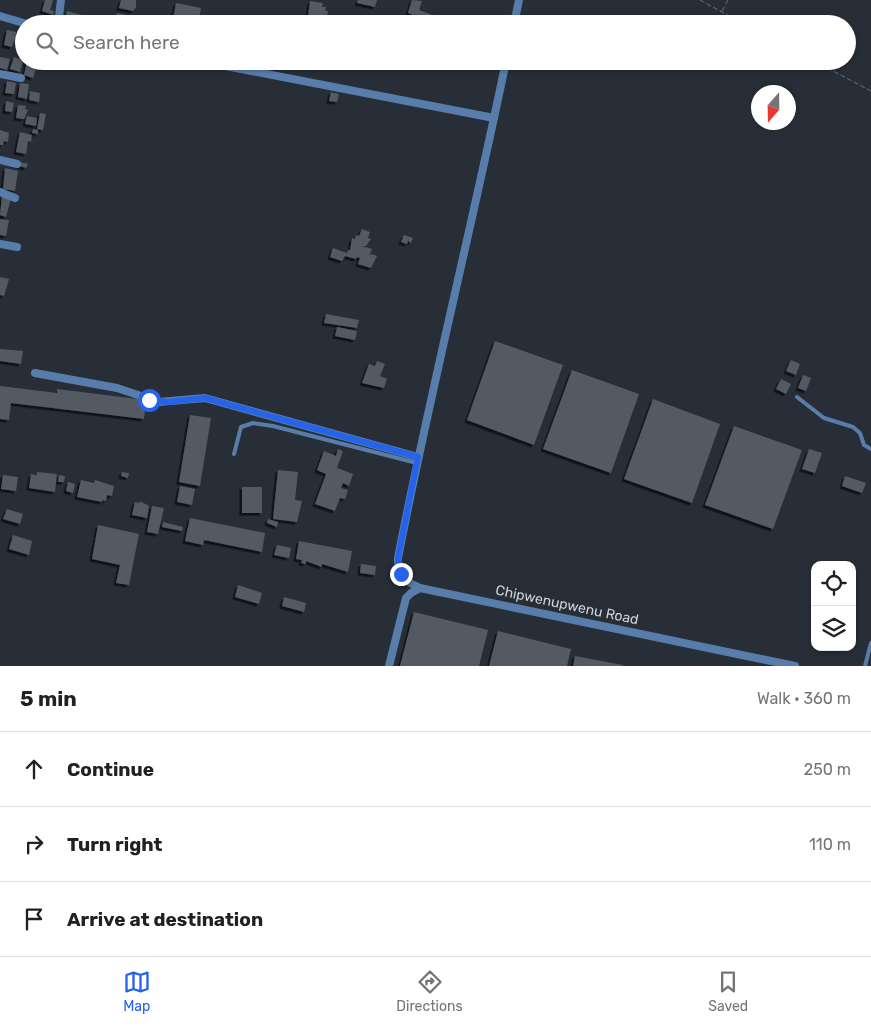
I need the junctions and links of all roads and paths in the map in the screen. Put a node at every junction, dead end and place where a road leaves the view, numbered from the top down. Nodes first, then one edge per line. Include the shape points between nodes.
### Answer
1 (61, 0) edge
2 (519, 0) edge
3 (700, 0) edge
4 (728, 0) edge
5 (722, 12) junction
6 (59, 15) edge
7 (516, 15) edge
8 (728, 15) edge
9 (0, 16) edge
10 (15, 20) edge
11 (246, 70) edge
12 (504, 70) edge
13 (831, 70) edge
14 (0, 74) edge
15 (21, 78) dead end
16 (871, 91) edge
17 (494, 118) junction
18 (0, 160) edge
19 (18, 164) dead end
20 (0, 192) edge
21 (16, 198) dead end
22 (0, 244) edge
23 (17, 247) dead end
24 (35, 373) dead end
25 (797, 398) dead end
26 (871, 449) edge
27 (234, 454) dead end
28 (417, 460) junction
29 (420, 588) junction
30 (871, 643) edge
31 (389, 666) edge
32 (795, 666) edge
33 (865, 666) edge

1 - 6 street
2 - 7 street
3 - 5 path
4 - 5 path
5 - 8 path
9 - 10 street
11 - 17 street
12 - 17 street
13 - 16 path
14 - 15 street
17 - 28 street
18 - 19 street
20 - 21 street
22 - 23 street
24 - 28 street via 117,388 159,402 205,398
25 - 26 lane via 824,418 853,427 860,433 864,445
27 - 28 lane via 241,427 253,423
28 - 29 street via 398,566 406,580
29 - 31 street via 406,598
29 - 32 street, Chipwenupwenu Road
30 - 33 lane

